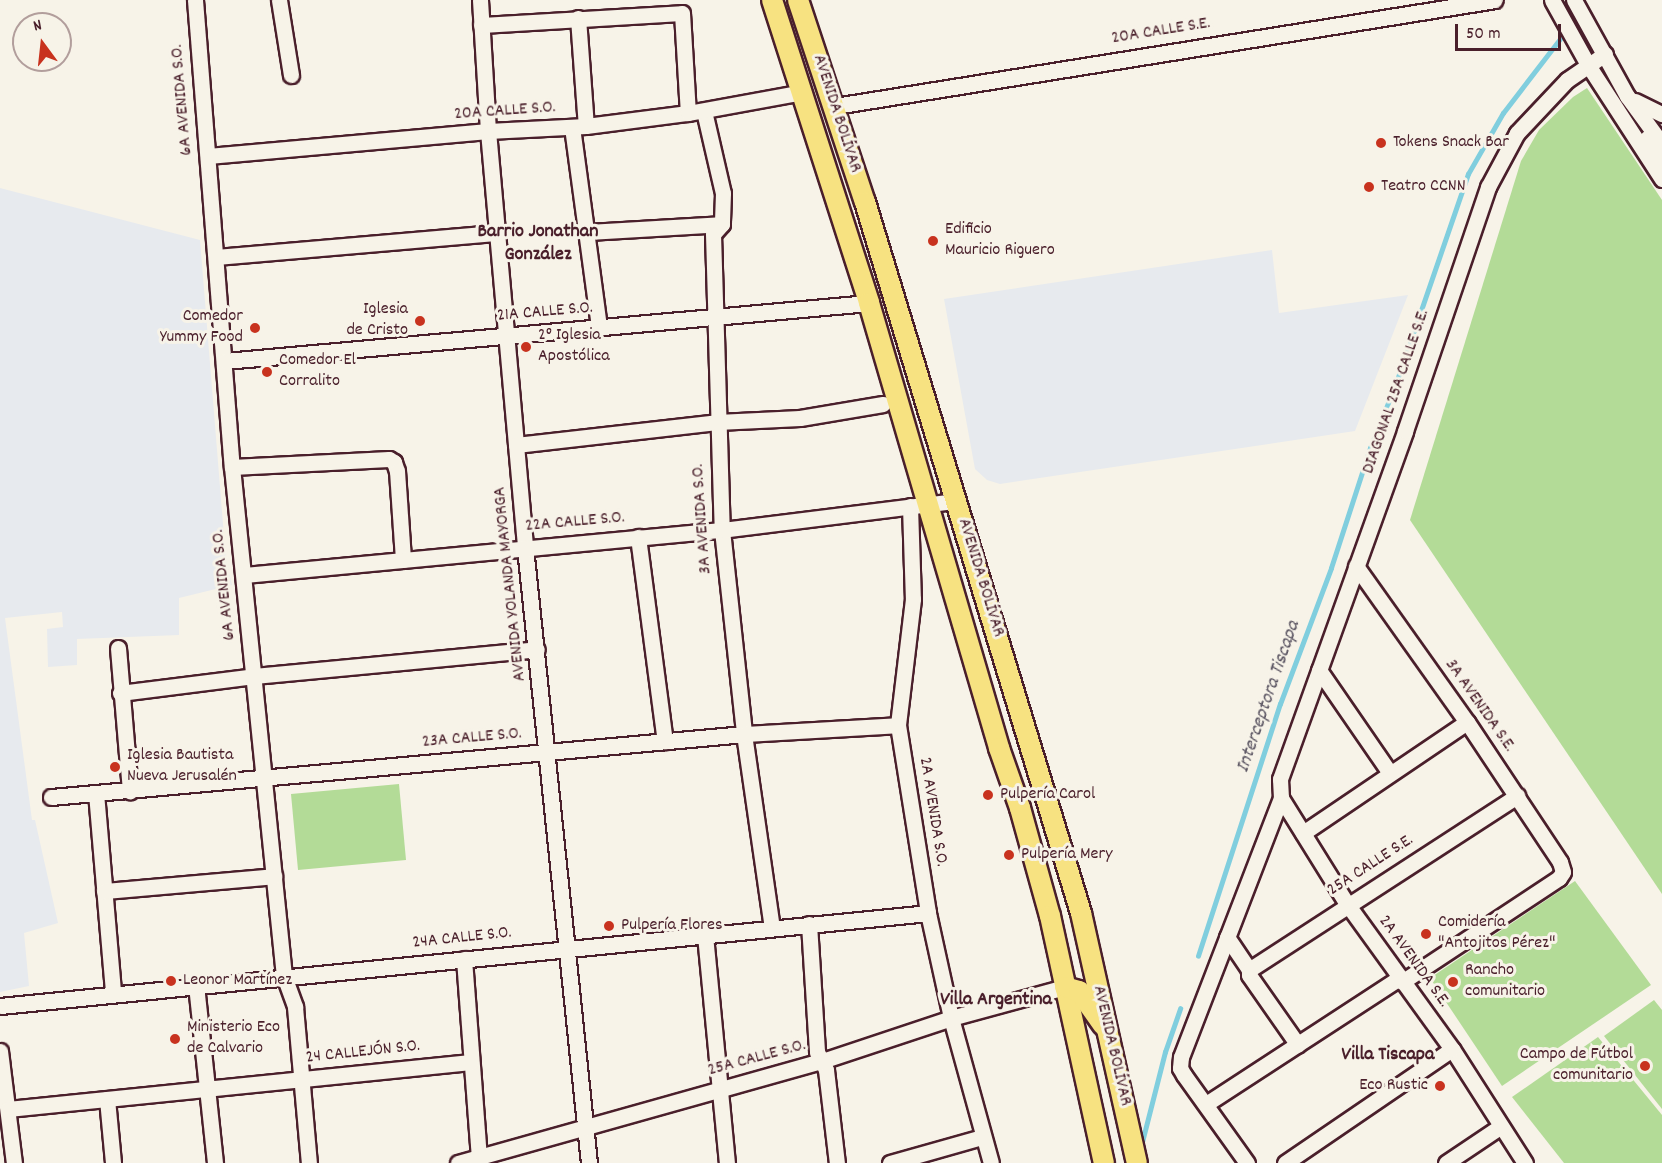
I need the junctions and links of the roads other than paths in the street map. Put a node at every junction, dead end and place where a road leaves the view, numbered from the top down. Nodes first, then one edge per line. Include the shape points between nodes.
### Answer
1 (195, 0) edge
2 (279, 0) edge
3 (480, 0) edge
4 (772, 0) edge
5 (798, 0) edge
6 (1495, 0) edge
7 (1552, 0) edge
8 (1574, 0) edge
9 (578, 18) junction
10 (481, 25) junction
11 (1605, 54) junction
12 (1588, 65) junction
13 (291, 75) dead end
14 (1604, 89) junction
15 (803, 92) junction
16 (1627, 96) junction
17 (835, 106) junction
18 (704, 111) junction
19 (688, 113) junction
20 (1662, 114) edge
21 (579, 126) junction
22 (488, 131) junction
23 (1662, 144) edge
24 (208, 156) junction
25 (1662, 159) edge
26 (1662, 179) edge
27 (722, 224) junction
28 (588, 232) junction
29 (498, 233) junction
30 (216, 257) junction
31 (869, 303) junction
32 (715, 317) junction
33 (599, 327) junction
34 (507, 336) junction
35 (225, 361) junction
36 (883, 404) dead end
37 (717, 422) junction
38 (516, 445) junction
39 (232, 467) junction
40 (956, 501) junction
41 (918, 505) junction
42 (722, 530) junction
43 (638, 537) junction
44 (525, 547) junction
45 (403, 560) junction
46 (1356, 566) junction
47 (244, 575) junction
48 (118, 648) dead end
49 (537, 649) junction
50 (1319, 670) junction
51 (254, 676) junction
52 (120, 693) junction
53 (1467, 722) junction
54 (898, 725) junction
55 (744, 734) junction
56 (665, 741) junction
57 (547, 752) junction
58 (1390, 773) junction
59 (264, 777) junction
60 (1280, 780) joint
61 (130, 791) junction
62 (96, 793) junction
63 (1517, 796) junction
64 (51, 797) dead end
65 (1281, 798) junction
66 (1303, 833) junction
67 (274, 876) junction
68 (105, 891) junction
69 (1347, 904) junction
70 (928, 913) junction
71 (809, 924) junction
72 (772, 928) junction
73 (705, 935) junction
74 (1227, 937) junction
75 (1087, 938) junction
76 (566, 948) junction
77 (464, 958) junction
78 (1249, 970) junction
79 (284, 976) junction
80 (1400, 980) junction
81 (196, 985) junction
82 (1065, 987) junction
83 (113, 993) junction
84 (0, 1006) edge
85 (951, 1018) junction
86 (1108, 1032) junction
87 (1298, 1046) junction
88 (1452, 1049) junction
89 (0, 1051) edge
90 (822, 1061) junction
91 (471, 1062) junction
92 (302, 1079) junction
93 (207, 1089) junction
94 (720, 1089) junction
95 (107, 1099) junction
96 (1206, 1104) junction
97 (8, 1109) junction
98 (1501, 1126) junction
99 (585, 1127) junction
100 (982, 1137) junction
101 (479, 1157) junction
102 (14, 1163) edge
103 (113, 1163) edge
104 (215, 1163) edge
105 (309, 1163) edge
106 (460, 1163) edge
107 (589, 1163) edge
108 (727, 1163) edge
109 (837, 1163) edge
110 (890, 1163) edge
111 (991, 1163) edge
112 (1104, 1163) edge
113 (1137, 1163) edge
114 (1247, 1163) edge
115 (1285, 1163) edge
116 (1446, 1163) edge
117 (1525, 1163) edge

1 - 24 street, 6A AVENIDA S.O.
2 - 13 street
3 - 10 street, AVENIDA YOLANDA MAYORGA
4 - 15 main road, AVENIDA BOLÍVAR
5 - 17 main road, AVENIDA BOLÍVAR
6 - 17 street, 20A CALLE S.E.
7 - 12 street
8 - 11 street
9 - 10 street
9 - 19 street via 682,13
9 - 21 street
10 - 22 street, AVENIDA YOLANDA MAYORGA
11 - 12 street, DIAGONAL 25A CALLE S.E.
11 - 16 street
12 - 14 street
12 - 46 street, DIAGONAL 25A CALLE S.E. via 1567,80 1517,133 1488,188
14 - 25 street via 1623,105
14 - 26 street
15 - 18 street, 20A CALLE S.O.
15 - 31 main road, AVENIDA BOLÍVAR
16 - 20 street
16 - 23 street
17 - 40 main road, AVENIDA BOLÍVAR
18 - 19 street, 20A CALLE S.O.
18 - 27 street, 3A AVENIDA S.O. via 723,193
19 - 21 street, 20A CALLE S.O.
21 - 22 street, 20A CALLE S.O.
21 - 28 street
22 - 24 street, 20A CALLE S.O.
22 - 29 street, AVENIDA YOLANDA MAYORGA
24 - 30 street, 6A AVENIDA S.O.
27 - 28 street
27 - 32 street, 3A AVENIDA S.O. via 713,234
28 - 33 street
29 - 30 street
29 - 34 street, AVENIDA YOLANDA MAYORGA
30 - 35 street, 6A AVENIDA S.O.
31 - 32 street, 21A CALLE S.O.
31 - 41 main road, AVENIDA BOLÍVAR
32 - 33 street, 21A CALLE S.O.
32 - 37 street, 3A AVENIDA S.O.
33 - 34 street, 21A CALLE S.O.
34 - 35 street, 21A CALLE S.O.
34 - 38 street, AVENIDA YOLANDA MAYORGA
35 - 39 street, 6A AVENIDA S.O.
36 - 37 street via 800,418
37 - 38 street
37 - 42 street, 3A AVENIDA S.O.
38 - 44 street, AVENIDA YOLANDA MAYORGA
39 - 45 street via 389,459 397,471
39 - 47 street, 6A AVENIDA S.O.
40 - 41 street
40 - 75 main road, AVENIDA BOLÍVAR via 1032,743
41 - 42 street, 22A CALLE S.O.
41 - 54 street, 2A AVENIDA S.O. via 913,599
41 - 82 main road, AVENIDA BOLÍVAR via 1020,808
42 - 43 street, 22A CALLE S.O.
42 - 55 street, 3A AVENIDA S.O.
43 - 44 street, 22A CALLE S.O.
43 - 56 street
44 - 45 street, 22A CALLE S.O.
44 - 49 street, AVENIDA YOLANDA MAYORGA
45 - 47 street, 22A CALLE S.O.
46 - 50 street, DIAGONAL 25A CALLE S.E.
46 - 53 street, 3A AVENIDA S.E.
47 - 51 street, 6A AVENIDA S.O.
48 - 52 street
49 - 51 street
49 - 57 street, AVENIDA YOLANDA MAYORGA
50 - 58 street
50 - 60 street, DIAGONAL 25A CALLE S.E.
51 - 52 street
51 - 59 street, 6A AVENIDA S.O.
52 - 61 street
53 - 58 street
53 - 63 street, 3A AVENIDA S.E.
54 - 55 street, 23A CALLE S.O.
54 - 70 street, 2A AVENIDA S.O.
55 - 56 street, 23A CALLE S.O.
55 - 72 street, 3A AVENIDA S.O.
56 - 57 street, 23A CALLE S.O.
57 - 59 street, 23A CALLE S.O.
57 - 76 street, AVENIDA YOLANDA MAYORGA
58 - 66 street
59 - 61 street, 23A CALLE S.O.
59 - 67 street, 6A AVENIDA S.O.
60 - 65 street, 2A AVENIDA S.E.
61 - 62 street, 23A CALLE S.O.
62 - 64 street, 23A CALLE S.O.
62 - 68 street
63 - 69 street, 25A CALLE S.E.
63 - 80 street, 3A AVENIDA S.E. via 1563,872
65 - 66 street, 2A AVENIDA S.E.
65 - 74 street
66 - 69 street, 2A AVENIDA S.E.
67 - 68 street
67 - 79 street, 6A AVENIDA S.O.
68 - 83 street
69 - 78 street, 25A CALLE S.E.
69 - 80 street, 2A AVENIDA S.E.
70 - 71 street, 24A CALLE S.O.
70 - 85 street, 2A AVENIDA S.O.
71 - 72 street, 24A CALLE S.O.
71 - 90 street via 818,1052
72 - 73 street, 24A CALLE S.O.
73 - 76 street, 24A CALLE S.O.
73 - 94 street
74 - 78 street
74 - 96 street via 1180,1057 1180,1068
75 - 82 main road via 1080,979
75 - 86 main road, AVENIDA BOLÍVAR
76 - 77 street, 24A CALLE S.O.
76 - 99 street, AVENIDA YOLANDA MAYORGA
77 - 79 street, 24A CALLE S.O.
77 - 91 street
78 - 87 street
79 - 81 street, 24A CALLE S.O.
79 - 92 street, 6A AVENIDA S.O. via 295,1006
80 - 87 street
80 - 88 street, 2A AVENIDA S.E.
81 - 83 street, 24A CALLE S.O.
81 - 93 street
82 - 85 street, 25A CALLE S.O.
82 - 86 main road via 1079,991
82 - 112 main road, AVENIDA BOLÍVAR
83 - 84 street, 24A CALLE S.O.
85 - 90 street, 25A CALLE S.O.
85 - 100 street, 2A AVENIDA S.O.
86 - 113 main road, AVENIDA BOLÍVAR
87 - 96 street
88 - 98 street, 2A AVENIDA S.E.
88 - 115 street
89 - 97 street
90 - 94 street, 25A CALLE S.O.
90 - 109 street
91 - 92 street, 24 CALLEJÓN S.O.
91 - 101 street
92 - 93 street, 24 CALLEJÓN S.O.
92 - 105 street, 6A AVENIDA S.O.
93 - 95 street, 24 CALLEJÓN S.O.
93 - 104 street
94 - 99 street, 25A CALLE S.O.
94 - 108 street
95 - 97 street, 24 CALLEJÓN S.O.
95 - 103 street
96 - 114 street
97 - 102 street
98 - 116 street
98 - 117 street, 2A AVENIDA S.E.
99 - 101 street, 25A CALLE S.O.
99 - 107 street, AVENIDA YOLANDA MAYORGA
100 - 110 street
100 - 111 street, 2A AVENIDA S.O.
101 - 106 street, 25A CALLE S.O.

